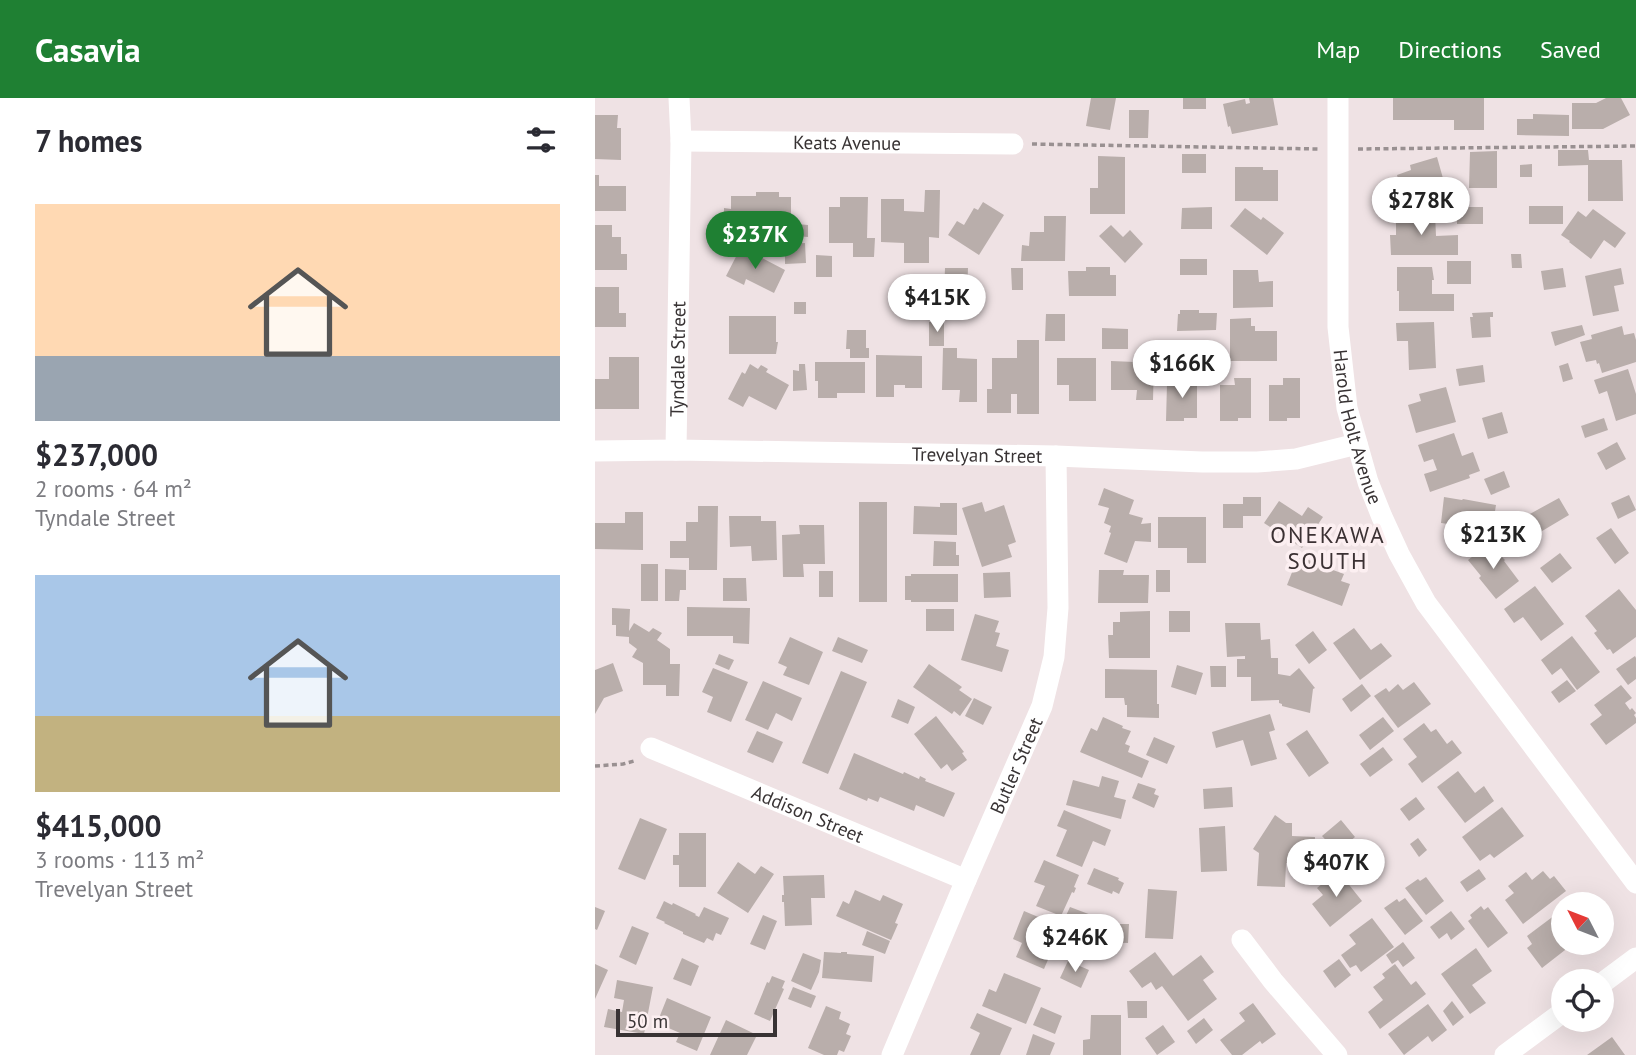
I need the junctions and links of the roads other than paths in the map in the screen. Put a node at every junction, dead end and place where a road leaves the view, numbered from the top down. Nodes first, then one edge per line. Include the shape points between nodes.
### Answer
1 (679, 98) edge
2 (1338, 98) edge
3 (681, 141) junction
4 (1013, 144) dead end
5 (1356, 444) junction
6 (676, 450) junction
7 (595, 451) edge
8 (1056, 456) junction
9 (651, 748) road end
10 (966, 880) junction
11 (1636, 883) edge
12 (1242, 940) dead end
13 (1636, 958) edge
14 (1614, 974) edge
15 (1551, 1021) edge
16 (892, 1055) edge
17 (1337, 1055) edge
18 (1505, 1055) edge

1 - 3 street, Tyndale Street
2 - 5 street, Harold Holt Avenue via 1338,327
3 - 4 street, Keats Avenue
3 - 6 street, Tyndale Street
5 - 8 street, Trevelyan Street via 1296,459 1257,462
5 - 11 street, Harold Holt Avenue via 1382,517 1426,603
6 - 7 street, Trevelyan Street
6 - 8 street, Trevelyan Street
8 - 10 street, Butler Street via 1058,608 1054,657 1042,706
9 - 10 street, Addison Street
10 - 16 street, Butler Street
12 - 17 street
13 - 14 street
15 - 18 street

